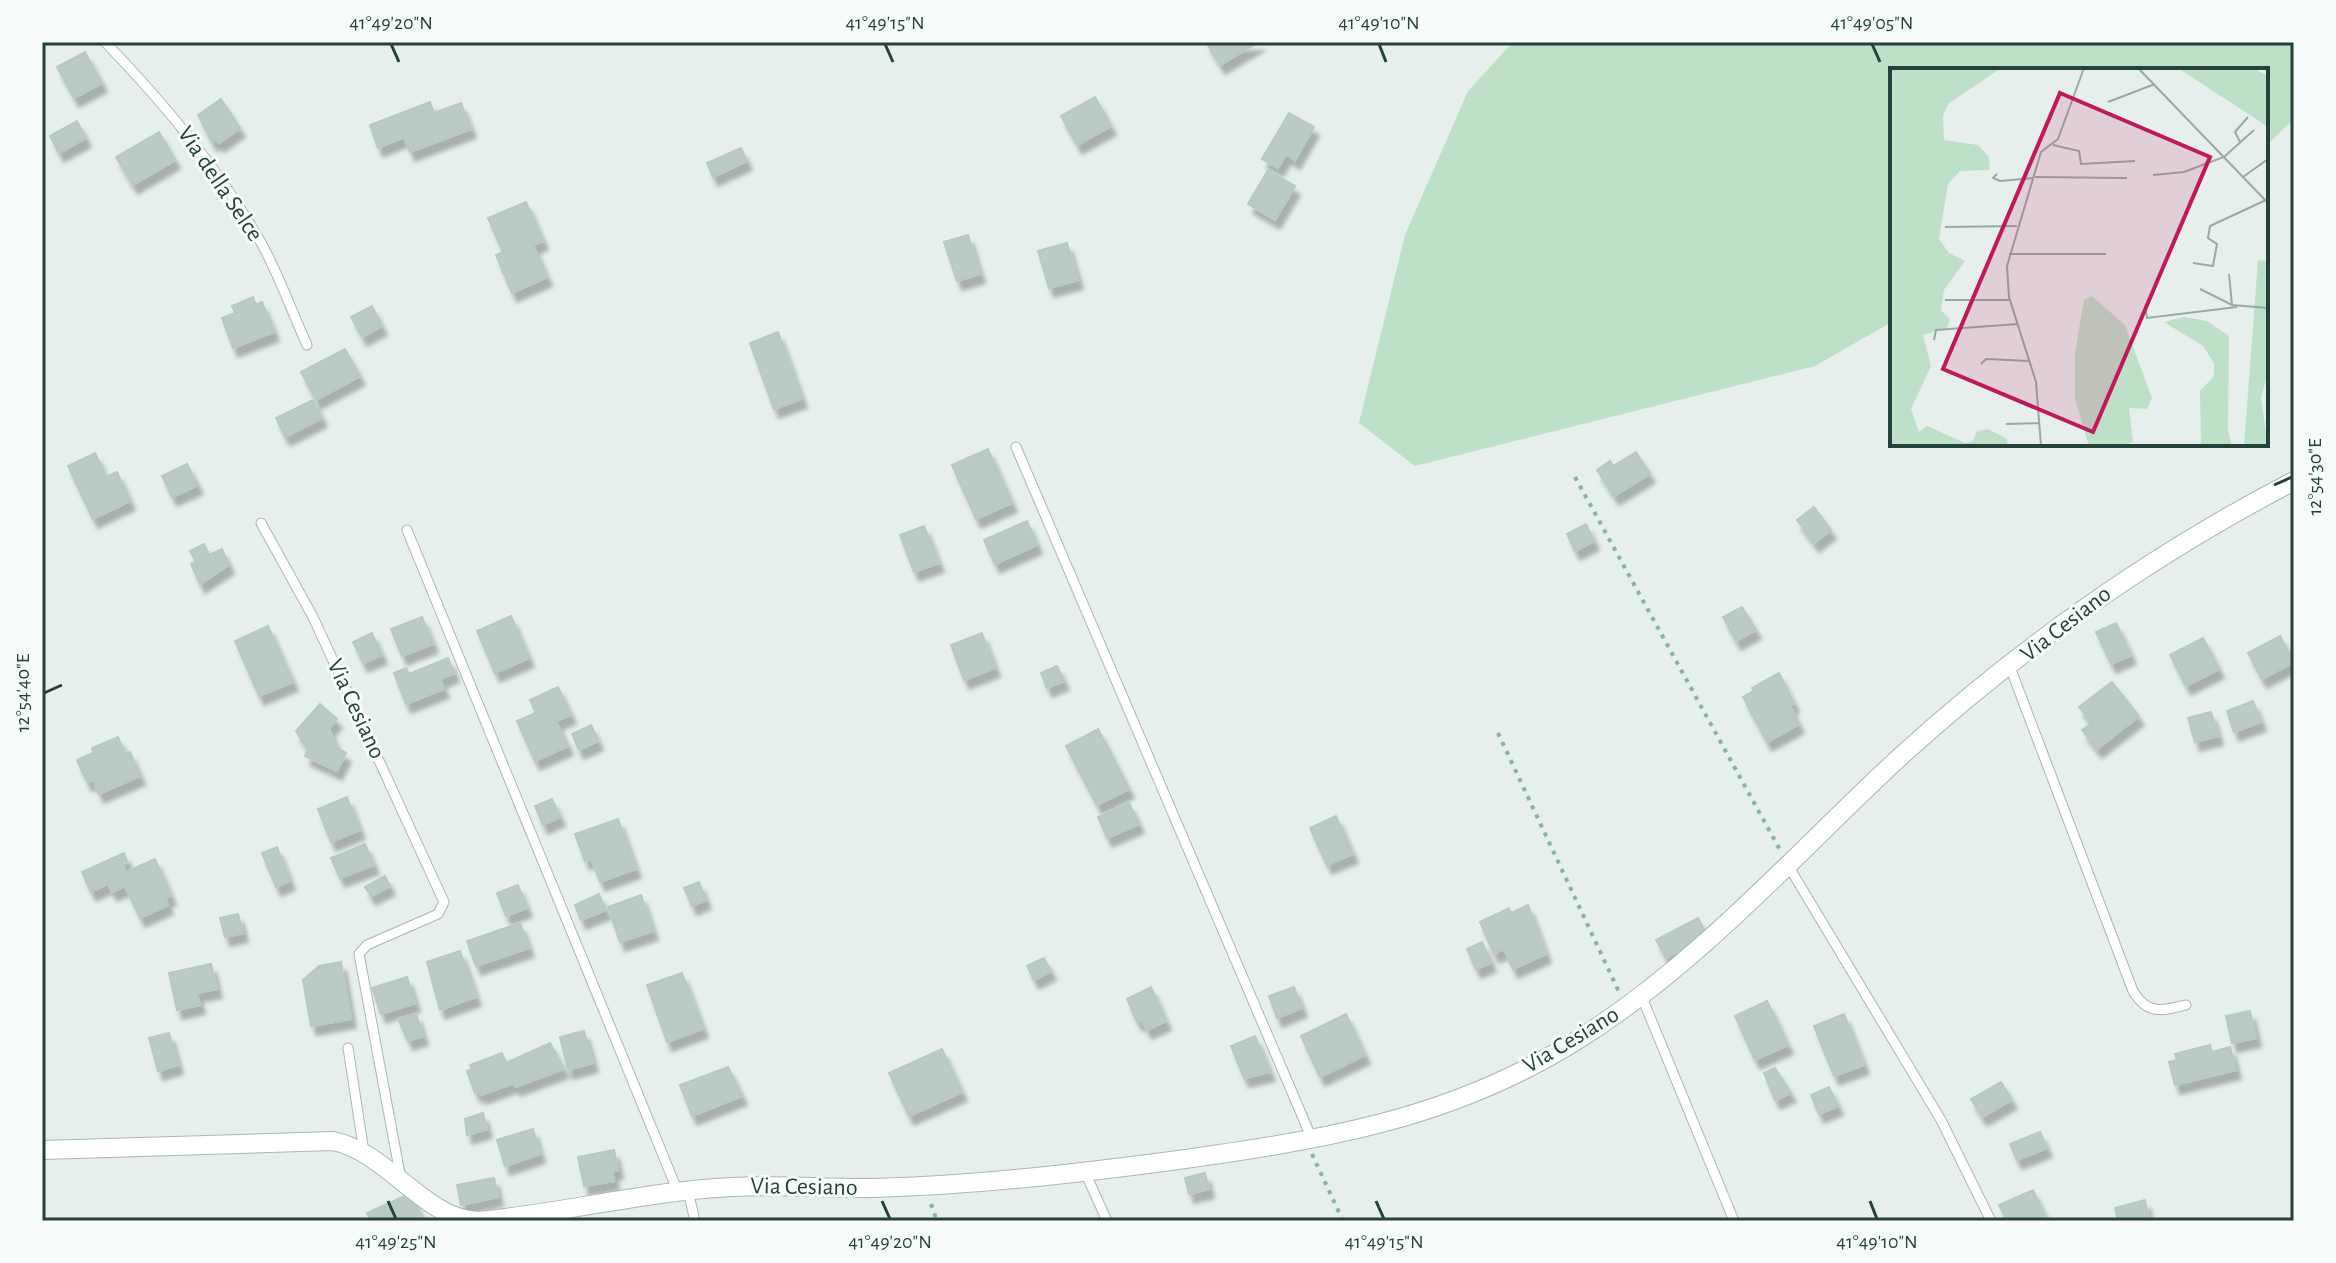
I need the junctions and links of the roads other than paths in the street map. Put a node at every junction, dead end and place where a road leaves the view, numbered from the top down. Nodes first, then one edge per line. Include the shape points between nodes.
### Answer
1 (105, 42) edge
2 (307, 345) dead end
3 (1016, 447) dead end
4 (2294, 481) edge
5 (261, 523) dead end
6 (407, 530) dead end
7 (2010, 667) junction
8 (1789, 867) junction
9 (1634, 1001) junction
10 (2186, 1005) dead end
11 (348, 1048) dead end
12 (1309, 1140) junction
13 (42, 1150) edge
14 (364, 1152) junction
15 (1085, 1172) junction
16 (401, 1179) junction
17 (683, 1191) junction
18 (695, 1221) edge
19 (1107, 1221) edge
20 (1734, 1221) edge
21 (1991, 1221) edge

1 - 2 lane, Via della Selce via 173,116 225,185 265,250
3 - 12 lane
4 - 7 street, Via Cesiano via 2150,561
5 - 16 lane, Via Cesiano via 313,617 444,902 442,912 367,945 359,954
6 - 17 lane
7 - 8 street, Via Cesiano via 1904,754
7 - 10 lane via 2133,991 2141,1006 2151,1011
8 - 9 street, Via Cesiano
8 - 21 lane via 1936,1111
9 - 12 street, Via Cesiano via 1557,1052 1461,1099 1406,1119
9 - 20 lane
11 - 14 lane
12 - 15 street, Via Cesiano
13 - 14 street, Via Cesiano via 324,1141
14 - 16 street, Via Cesiano
15 - 17 street, Via Cesiano via 936,1186
15 - 19 lane
16 - 17 street, Via Cesiano via 443,1209 472,1221
17 - 18 lane

